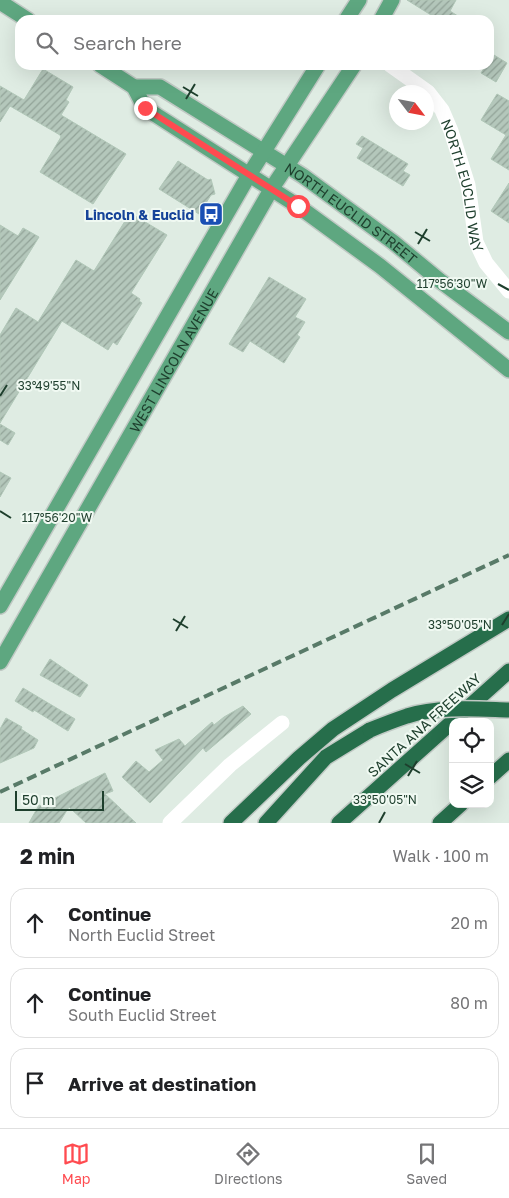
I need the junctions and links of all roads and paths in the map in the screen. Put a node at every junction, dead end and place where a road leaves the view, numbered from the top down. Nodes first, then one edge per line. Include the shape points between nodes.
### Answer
1 (359, 0) edge
2 (392, 0) edge
3 (0, 2) edge
4 (20, 15) edge
5 (349, 15) edge
6 (384, 15) edge
7 (108, 70) edge
8 (315, 70) edge
9 (351, 70) edge
10 (397, 70) edge
11 (134, 86) junction
12 (263, 152) junction
13 (287, 166) junction
14 (250, 174) junction
15 (272, 188) junction
16 (509, 291) edge
17 (509, 332) edge
18 (509, 370) edge
19 (0, 606) edge
20 (509, 619) edge
21 (0, 662) edge
22 (509, 672) edge
23 (509, 710) edge
24 (282, 723) dead end
25 (509, 760) edge
26 (494, 773) edge
27 (457, 808) edge
28 (170, 823) edge
29 (231, 823) edge
30 (266, 823) edge
31 (339, 823) edge
32 (440, 823) edge

1 - 5 main road
2 - 6 main road
3 - 4 main road
7 - 11 main road
8 - 12 main road, WEST LINCOLN AVENUE
9 - 13 main road, WEST LINCOLN AVENUE
10 - 16 street, NORTH EUCLID WAY via 428,92 442,110 468,185 476,242 486,264
11 - 12 main road, NORTH EUCLID STREET via 160,87
11 - 14 main road, NORTH EUCLID STREET via 145,108
12 - 13 main road, NORTH EUCLID STREET
12 - 14 main road, WEST LINCOLN AVENUE
13 - 15 main road, WEST LINCOLN AVENUE
13 - 17 main road, NORTH EUCLID STREET via 393,242
14 - 15 main road, NORTH EUCLID STREET
14 - 19 main road, WEST LINCOLN AVENUE
15 - 18 main road, NORTH EUCLID STREET via 380,266
15 - 21 main road, WEST LINCOLN AVENUE
20 - 29 highway via 333,729
22 - 31 highway, SANTA ANA FREEWAY
23 - 30 highway, bridge via 435,710 408,715 370,730 326,757
24 - 28 street via 230,765
25 - 26 highway
27 - 32 highway

